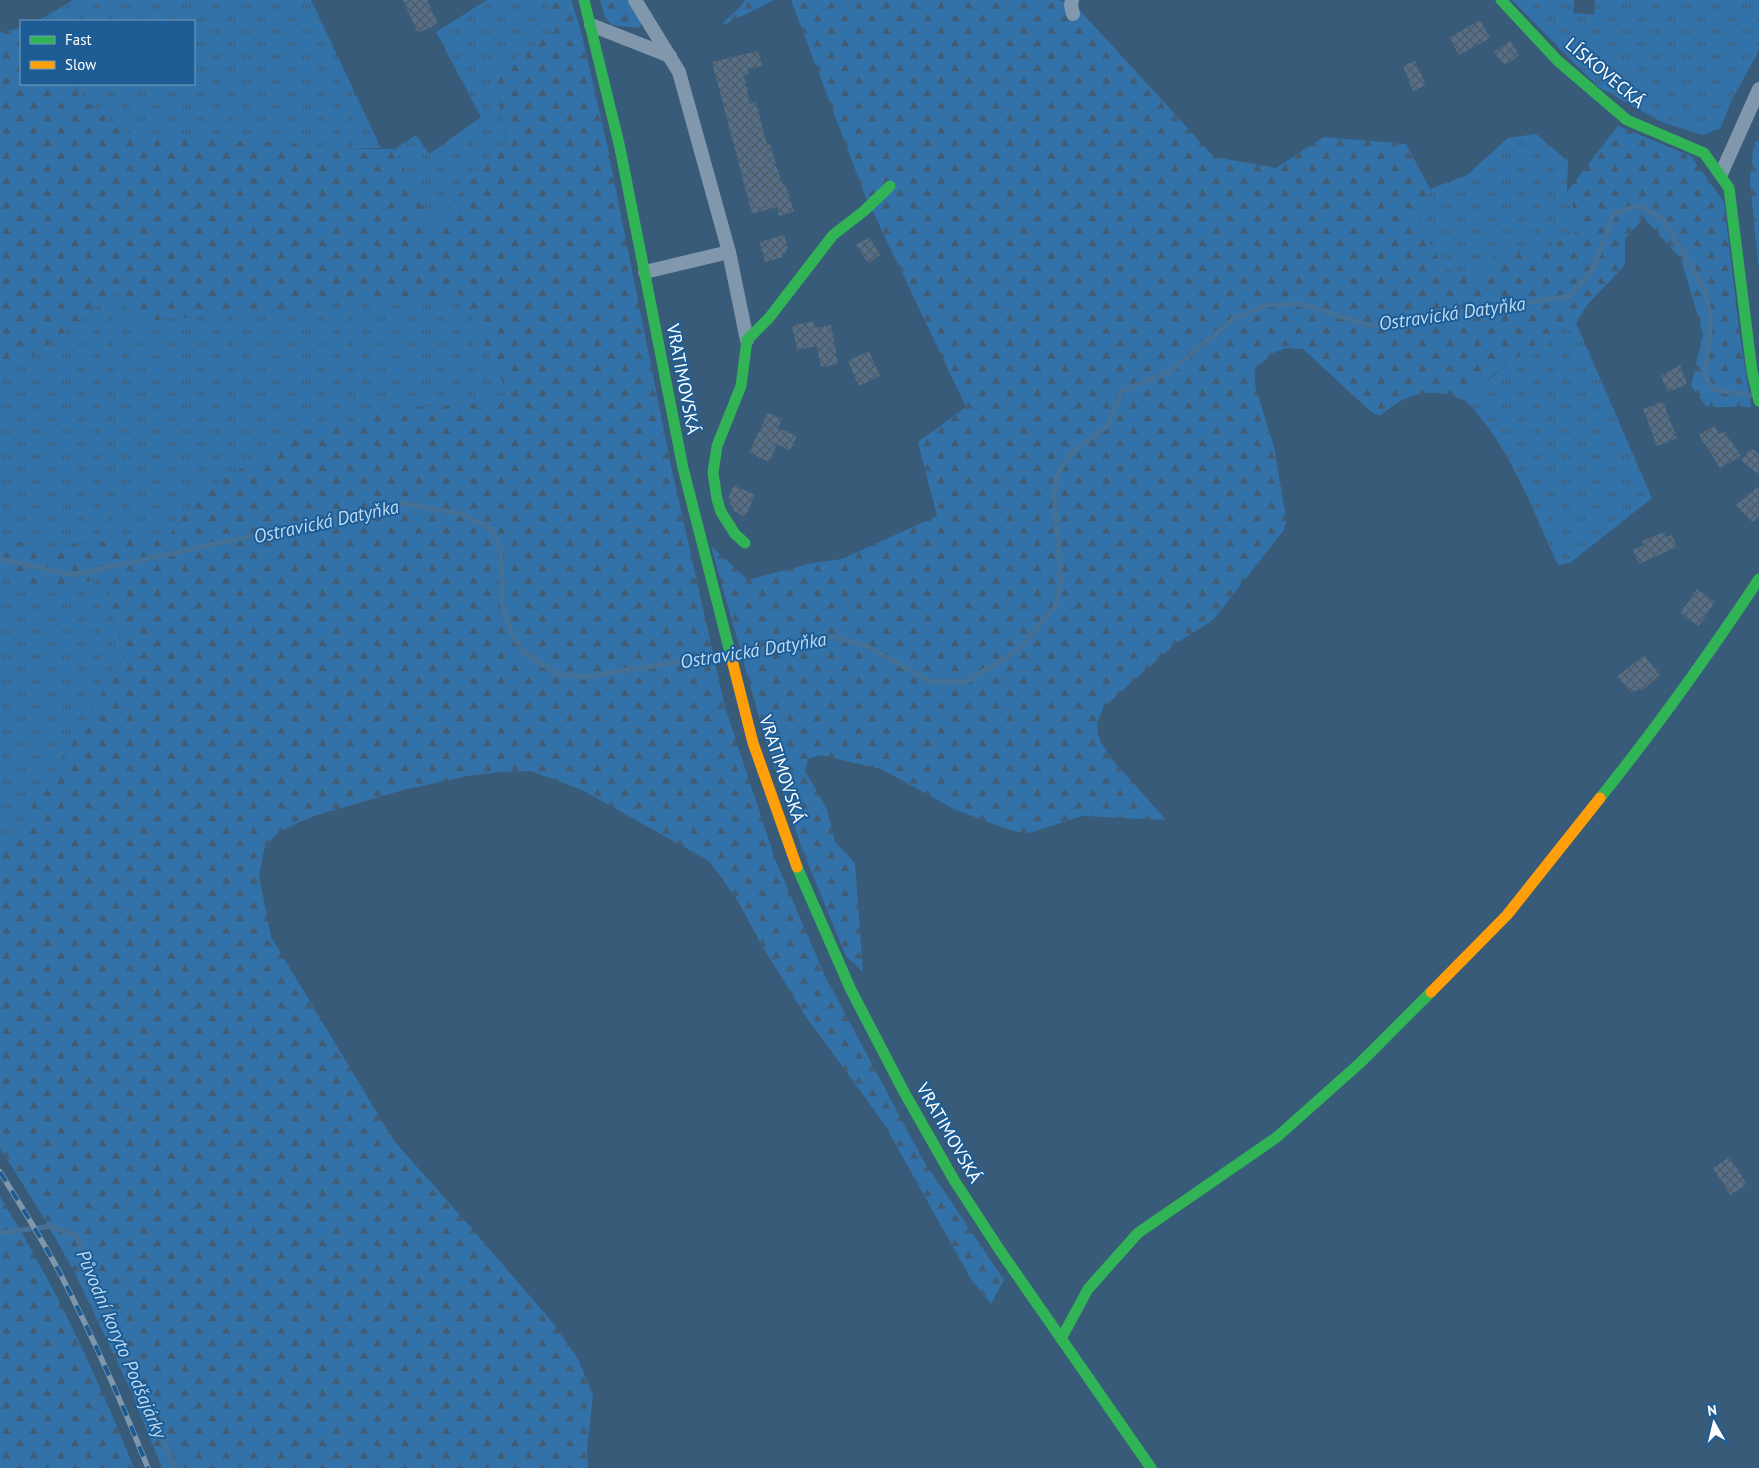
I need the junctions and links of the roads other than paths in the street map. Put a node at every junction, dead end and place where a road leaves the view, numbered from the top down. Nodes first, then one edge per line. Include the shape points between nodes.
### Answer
1 (584, 0) edge
2 (636, 0) edge
3 (1501, 0) edge
4 (591, 25) junction
5 (670, 56) junction
6 (1759, 89) edge
7 (1721, 174) junction
8 (890, 186) dead end
9 (730, 252) junction
10 (645, 272) junction
11 (747, 340) junction
12 (1759, 401) edge
13 (745, 543) dead end
14 (1759, 579) edge
15 (1061, 1338) junction
16 (1150, 1468) edge

1 - 4 street, VRATIMOVSKÁ
2 - 5 street
3 - 7 street, LÍSKOVECKÁ via 1558,61 1627,120 1704,153
4 - 5 street
4 - 10 street, VRATIMOVSKÁ
5 - 9 street via 679,72
6 - 7 street
7 - 12 street, LÍSKOVECKÁ via 1729,188 1752,371
8 - 11 street via 833,235 769,318
9 - 10 street
9 - 11 street
10 - 15 street, VRATIMOVSKÁ via 683,468 753,744 801,878 851,990 904,1092 954,1180
11 - 13 street via 741,386 714,463 714,485 720,511
14 - 15 street via 1634,756 1507,915 1360,1063 1277,1137 1138,1233 1088,1289
15 - 16 street, VRATIMOVSKÁ

